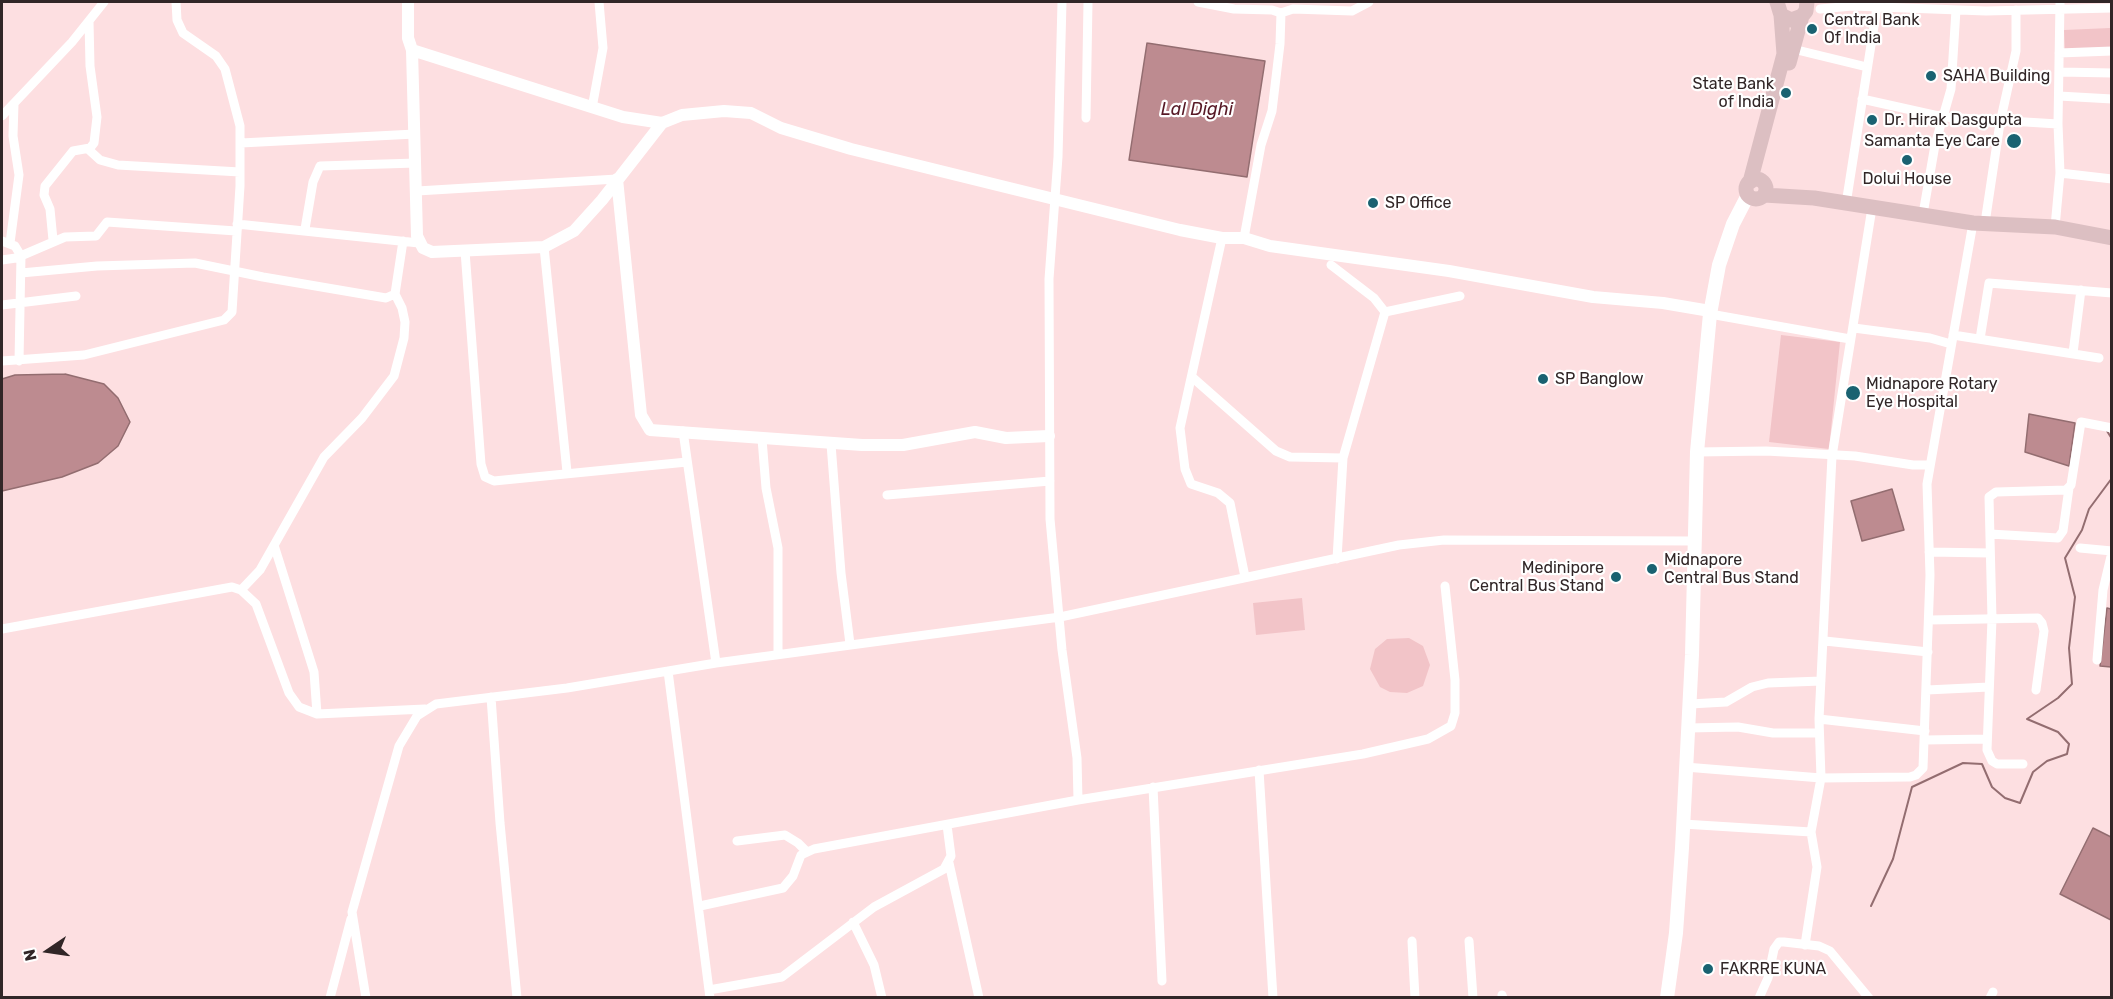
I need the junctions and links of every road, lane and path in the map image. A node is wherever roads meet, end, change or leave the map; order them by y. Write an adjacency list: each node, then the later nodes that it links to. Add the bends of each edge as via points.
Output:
1 (104, 2): 17 (street)
2 (176, 2): 37 (street, via 183,33 216,56 225,69)
3 (408, 2): 18 (street)
4 (599, 2): 29 (street, via 603,48)
5 (1062, 2): 46 (street)
6 (1088, 2): 32 (street)
7 (1198, 2): 16 (street)
8 (1369, 2): 16 (street, via 1352,11 1293,9)
9 (1777, 6): 10 (main road, via 1791,20); 44 (main road, via 1784,54)
10 (1809, 6): 12 (street); 19 (main road)
11 (2060, 6): 13 (street); 15 (street); 21 (street)
12 (1877, 7): 14 (street); 22 (street)
13 (2112, 8)
14 (1956, 10): 15 (street); 31 (street, via 1951,89)
15 (2016, 10): 34 (street, via 2016,51)
16 (1281, 13): 55 (street, via 1272,111 1261,145)
17 (89, 21): 28 (street); 38 (street, via 97,117 94,143)
18 (412, 50): 29 (street); 36 (street)
19 (1793, 50): 22 (street); 44 (main road)
20 (2112, 51): 21 (street)
21 (2059, 53): 23 (street)
22 (1867, 67): 26 (street)
23 (2060, 72): 24 (street); 25 (street)
24 (2112, 73)
25 (2059, 96): 27 (street); 35 (street)
26 (1862, 99): 31 (street); 47 (street)
27 (2112, 99)
28 (14, 104): 30 (street); 59 (street, via 13,142 19,176)
29 (592, 108): 33 (street)
30 (2, 116)
31 (1943, 117): 34 (street); 49 (street)
32 (1086, 118)
33 (662, 123): 42 (street); 46 (street, via 682,115 751,113 782,128 851,149)
34 (2000, 123): 35 (street); 50 (street)
35 (2058, 124): 41 (street)
36 (415, 134): 37 (street); 39 (street)
37 (241, 143): 40 (street)
38 (88, 149): 40 (street, via 100,160 117,165); 57 (street, via 73,151 45,186)
39 (416, 163): 45 (street); 53 (street, via 320,166 313,182)
40 (240, 172): 52 (street)
41 (2060, 173): 43 (street); 51 (street)
42 (617, 179): 45 (street); 61 (street, via 574,231); 87 (street, via 641,415 650,430)
43 (2112, 179)
44 (1757, 187): 47 (main road); 76 (main road, via 1734,224 1719,266)
45 (417, 191): 60 (street)
46 (1055, 201): 54 (street); 88 (street, via 1049,279)
47 (1846, 204): 48 (main road)
48 (1872, 208): 49 (main road); 77 (street)
49 (1923, 214): 50 (main road)
50 (1979, 223): 51 (main road); 79 (street)
51 (2055, 226): 56 (main road)
52 (236, 228): 53 (street); 57 (street, via 111,222 103,224 96,236); 66 (street)
53 (305, 229): 58 (street)
54 (1222, 238): 55 (street); 85 (street)
55 (1244, 238): 76 (street, via 1270,246)
56 (2112, 238)
57 (53, 240): 63 (street)
58 (403, 241): 60 (street); 70 (street)
59 (6, 242): 63 (street)
60 (419, 243): 62 (street, via 432,252)
61 (544, 247): 62 (street); 96 (street)
62 (465, 251): 96 (street, via 483,472 494,481)
63 (21, 256): 64 (street); 67 (street)
64 (2, 260)
65 (1331, 265): 75 (street, via 1374,298)
66 (235, 271): 67 (street, via 179,263); 70 (street, via 386,298); 84 (street, via 232,312 224,320 77,357)
67 (21, 273): 73 (street)
68 (2081, 290): 69 (street); 80 (street, via 1989,283); 81 (street)
69 (2112, 293)
70 (395, 294): 102 (street, via 405,322 394,376 362,418 324,457)
71 (76, 296): 73 (street)
72 (1460, 296): 75 (street)
73 (21, 303): 74 (street); 84 (street)
74 (2, 305)
75 (1385, 312): 93 (street)
76 (1710, 312): 78 (street); 91 (main road)
77 (1854, 328): 78 (street); 79 (street)
78 (1850, 339): 92 (street)
79 (1952, 339): 80 (street); 95 (street)
80 (1980, 339): 81 (street)
81 (2073, 353): 82 (street)
82 (2099, 358)
83 (2, 361): 84 (street)
84 (20, 361)
85 (1192, 377): 93 (street, via 1276,451 1290,457); 108 (street, via 1180,428 1185,469 1191,484 1218,493 1230,503)
86 (2109, 428): 98 (street, via 2085,421 2079,425)
87 (683, 431): 89 (street); 94 (street)
88 (1049, 436): 90 (street, via 1006,438 975,432 903,445); 97 (street)
89 (762, 440): 90 (street); 118 (street, via 766,488 778,548)
90 (831, 444): 116 (street)
91 (1697, 452): 92 (street, via 1766,451); 101 (main road)
92 (1832, 456): 95 (street); 115 (street)
93 (1343, 458): 107 (street)
94 (687, 462): 96 (street); 120 (street)
95 (1930, 465): 105 (street, via 1926,498)
96 (567, 472)
97 (1050, 481): 99 (street); 111 (street)
98 (2069, 488): 100 (street, via 1991,494); 100 (street, via 2063,531 2058,538)
99 (887, 495)
100 (1990, 534): 106 (street)
101 (1693, 541): 107 (street, via 1444,540); 127 (main road)
102 (274, 545): 110 (street, via 260,570); 129 (street, via 314,672)
103 (2080, 548): 104 (street)
104 (2112, 551): 119 (street, via 2103,590)
105 (1929, 552): 106 (street); 113 (street)
106 (1990, 553): 112 (street)
107 (1337, 559): 108 (street)
108 (1245, 578): 111 (street)
109 (1445, 586): 137 (street, via 1455,680 1455,713 1450,726 1428,739 1363,754)
110 (241, 590): 114 (street, via 221,588); 129 (street, via 260,612 294,702)
111 (1060, 617): 116 (street); 140 (street, via 1077,758)
112 (1992, 619): 113 (street); 123 (street); 125 (street, via 2038,618 2042,622 2044,640)
113 (1929, 620): 117 (street)
114 (2, 629)
115 (1825, 641): 117 (street); 122 (street)
116 (850, 644): 118 (street)
117 (1928, 652): 124 (street)
118 (778, 654): 120 (street)
119 (2097, 660)
120 (716, 663): 121 (street)
121 (668, 671): 126 (street); 147 (street)
122 (1821, 681): 127 (street, via 1768,683 1726,702); 130 (street)
123 (1989, 687): 124 (street); 134 (street)
124 (1927, 690): 133 (street)
125 (2036, 690)
126 (491, 697): 128 (street); 157 (street)
127 (1690, 704): 131 (main road)
128 (425, 709): 129 (street); 148 (street, via 399,746)
129 (317, 714)
130 (1819, 719): 132 (street); 133 (street)
131 (1688, 728): 132 (street); 136 (main road)
132 (1819, 733): 138 (street)
133 (1925, 736): 134 (street); 138 (street, via 1923,768 1916,776)
134 (1988, 739): 135 (street, via 1992,761)
135 (2023, 764)
136 (1685, 767): 138 (street); 141 (main road)
137 (1259, 770): 139 (street); 160 (street)
138 (1821, 778): 143 (street)
139 (1153, 787): 140 (street); 153 (street)
140 (1078, 800): 142 (street)
141 (1683, 824): 143 (street); 163 (main road)
142 (947, 825): 145 (street); 146 (street)
143 (1811, 832): 152 (street, via 1817,867)
144 (737, 841): 145 (street, via 785,835)
145 (806, 851): 147 (street, via 783,888)
146 (949, 862): 149 (street, via 936,874); 159 (street)
147 (700, 906): 154 (street)
148 (352, 915): 155 (street); 156 (street)
149 (853, 922): 154 (street, via 782,977); 158 (street, via 874,964)
150 (1412, 940): 161 (street)
151 (1469, 941): 162 (street)
152 (1805, 945): 164 (street, via 1776,945); 165 (street, via 1830,951)
153 (1162, 981)
154 (710, 994)
155 (330, 998)
156 (366, 998)
157 (517, 998)
158 (882, 998)
159 (979, 998)
160 (1273, 998)
161 (1415, 998)
162 (1473, 998)
163 (1668, 998)
164 (1759, 998)
165 (1869, 998)

